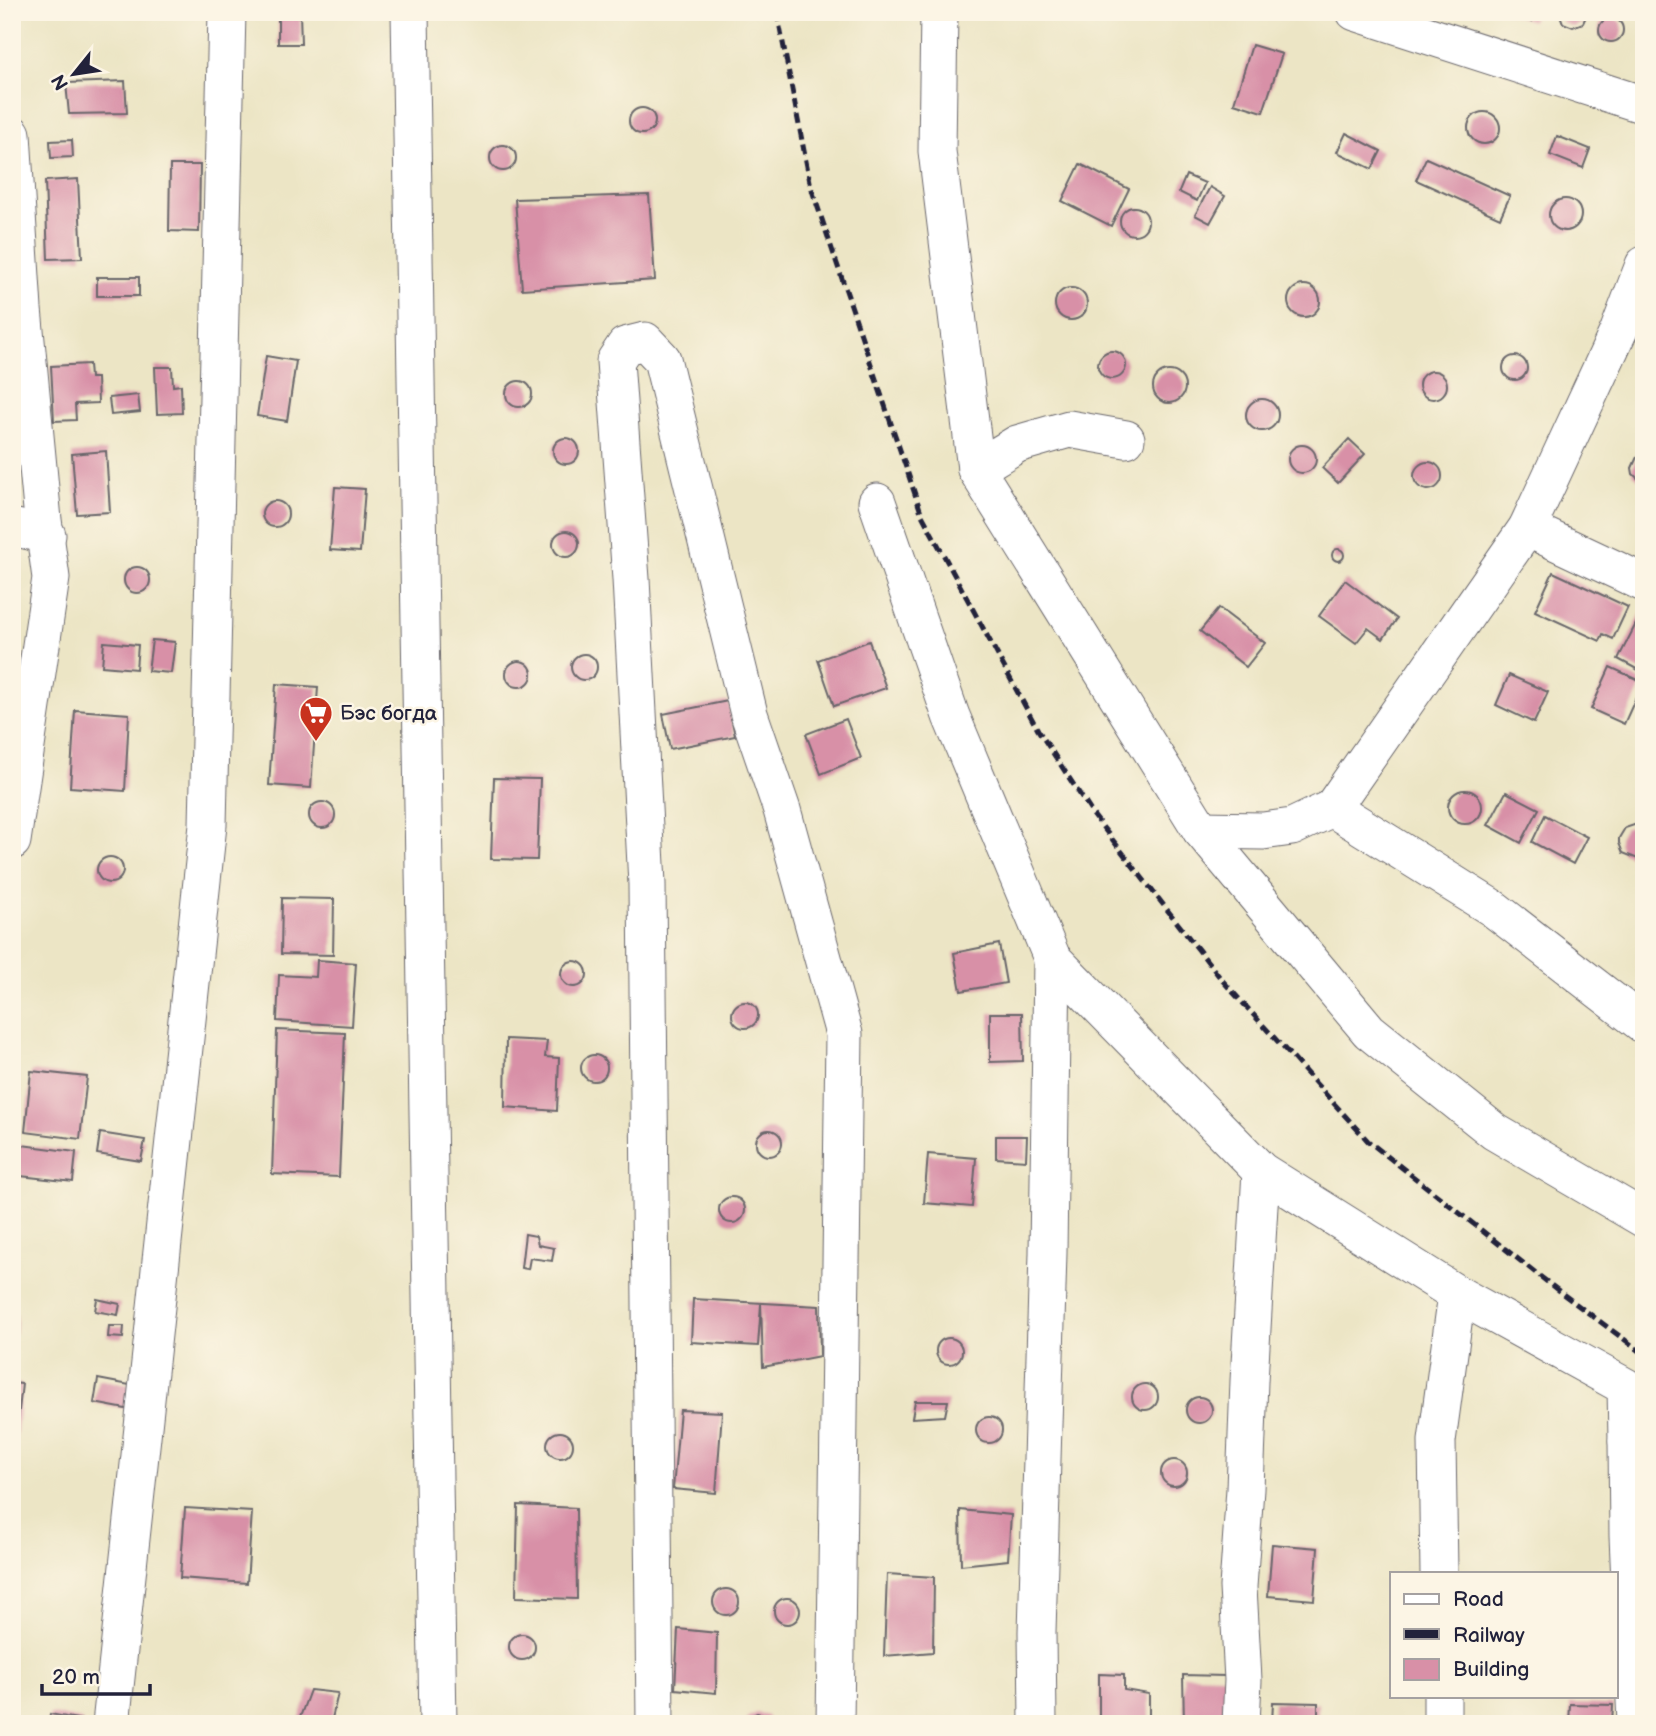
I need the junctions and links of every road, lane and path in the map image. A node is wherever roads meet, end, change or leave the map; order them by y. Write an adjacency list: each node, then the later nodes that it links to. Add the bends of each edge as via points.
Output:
1 (227, 12): 27 (street, via 208,825)
2 (410, 12): 28 (street)
3 (939, 12): 11 (street, via 937,151)
4 (1355, 12): 5 (street)
5 (1644, 105)
6 (12, 134): 8 (street)
7 (1644, 265): 9 (street)
8 (18, 308): 14 (street, via 43,520)
9 (1631, 335): 13 (street)
10 (1126, 439): 11 (street, via 1069,429 1017,444)
11 (976, 469): 17 (street)
12 (877, 502): 19 (street, via 951,716)
13 (1527, 528): 15 (street); 16 (street)
14 (29, 531): 18 (street, via 51,578)
15 (1644, 583)
16 (1332, 808): 17 (street, via 1292,827); 20 (street, via 1494,909)
17 (1201, 830): 22 (street, via 1369,1031 1494,1132)
18 (12, 841)
19 (1052, 958): 21 (street); 31 (street)
20 (1644, 1025)
21 (1261, 1171): 23 (street); 32 (street, via 1238,1587)
22 (1644, 1219)
23 (1457, 1294): 24 (street, via 1626,1387); 25 (street, via 1437,1441)
24 (1635, 1444): 34 (street, via 1628,1536)
25 (1439, 1572)
26 (1442, 1698): 33 (street)
27 (111, 1724)
28 (439, 1724)
29 (655, 1724): 30 (street, via 647,884 615,361 625,346 645,341 662,359 749,714 782,810 844,1034)
30 (835, 1724)
31 (1038, 1724)
32 (1241, 1724)
33 (1442, 1724)
34 (1636, 1724)

